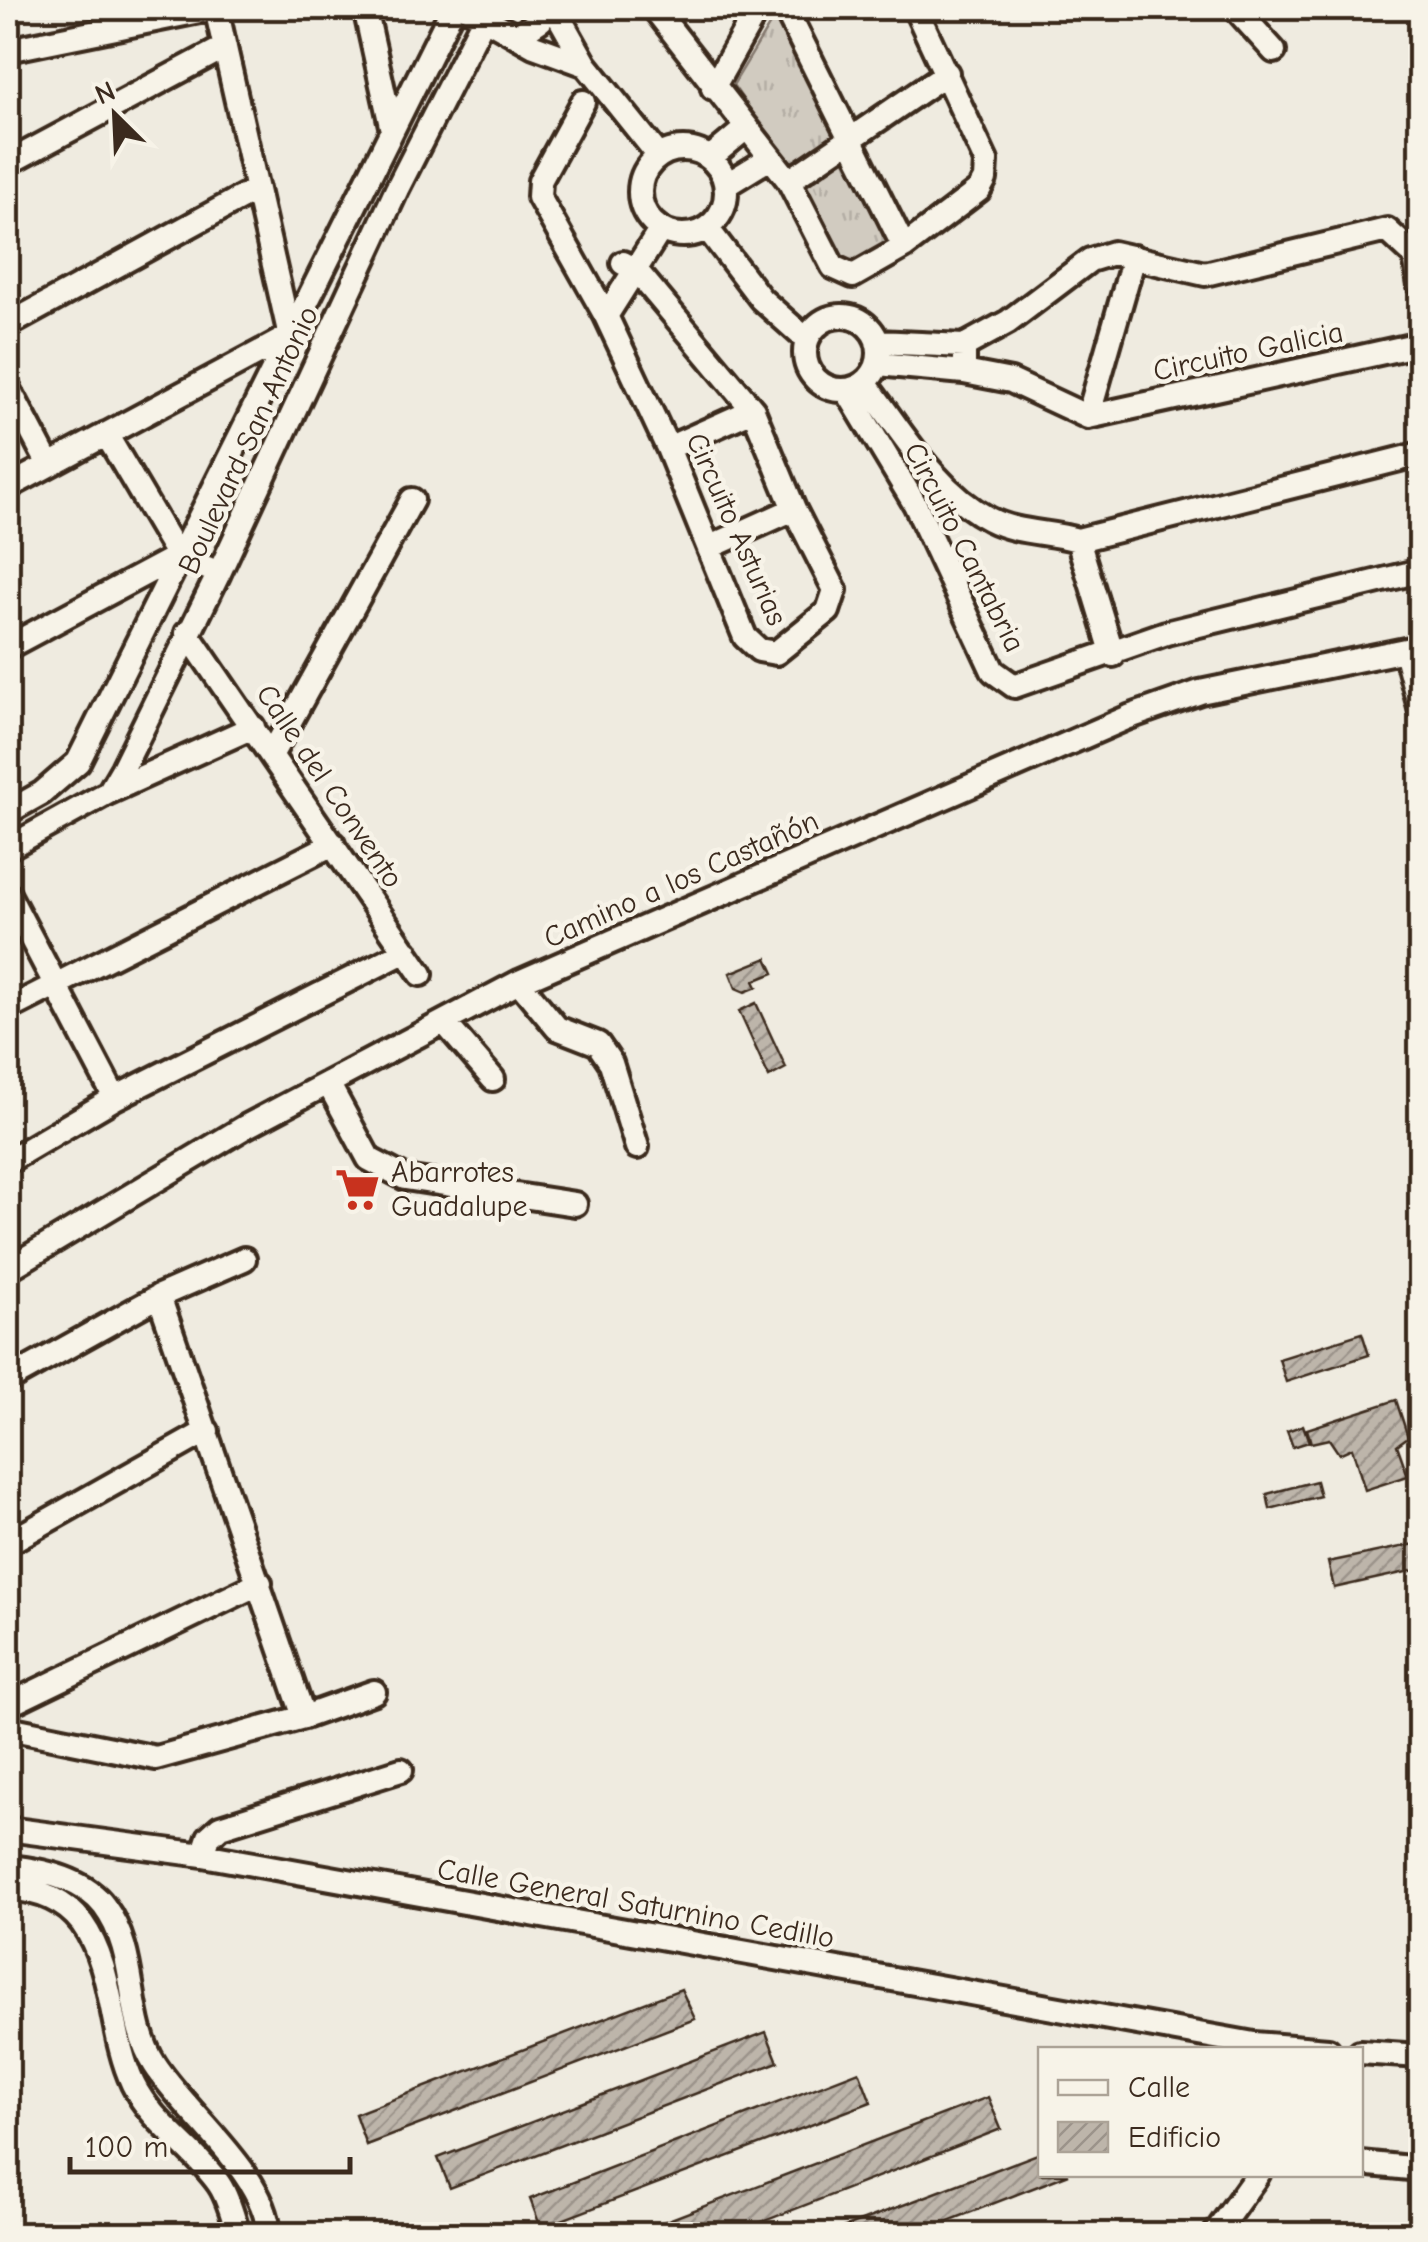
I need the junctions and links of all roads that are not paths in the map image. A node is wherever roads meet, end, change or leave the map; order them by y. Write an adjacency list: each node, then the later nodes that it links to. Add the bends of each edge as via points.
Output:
1 (215, 8): 13 (street); 14 (street)
2 (364, 8): 20 (street)
3 (453, 8): 20 (street, Boulevard San Antonio)
4 (545, 8): 12 (street, via 541,20)
5 (554, 8): 16 (street)
6 (654, 8): 18 (street)
7 (758, 8): 18 (street)
8 (785, 8): 22 (street)
9 (915, 8): 17 (street)
10 (1235, 8): 15 (street)
11 (480, 11): 12 (street); 60 (street, Boulevard San Antonio)
12 (517, 36): 16 (street)
13 (225, 47): 26 (street); 29 (street)
14 (8, 50)
15 (1274, 50)
16 (586, 65): 23 (street)
17 (947, 73): 22 (street); 32 (street, via 986,161 985,180)
18 (712, 88): 21 (street)
19 (583, 102): 36 (street, Circuito Asturias, via 540,182 539,197)
20 (391, 126): 38 (street, Boulevard San Antonio)
21 (746, 128): 24 (street); 25 (street)
22 (851, 140): 27 (street); 32 (street)
23 (659, 156): 24 (street, via 690,149); 30 (street, via 640,192)
24 (710, 158): 28 (street)
25 (770, 158): 27 (street); 28 (street)
26 (8, 163)
27 (789, 180): 32 (street, via 833,267 863,274)
28 (726, 185): 31 (street, via 723,210)
29 (256, 189): 37 (street); 38 (street)
30 (656, 225): 31 (street, via 690,235); 34 (street)
31 (707, 228): 39 (street, via 762,299)
32 (904, 246)
33 (1134, 257): 35 (street, via 1205,274 1387,230 1416,256); 41 (street, via 1113,253 1090,260); 46 (street, Circuito Galicia)
34 (630, 267): 36 (street); 45 (street, Circuito Asturias)
35 (1420, 286)
36 (601, 308): 48 (street, Circuito Asturias)
37 (8, 324)
38 (290, 336): 47 (street); 58 (street, Boulevard San Antonio)
39 (807, 340): 42 (street, via 812,377 828,388); 42 (street, via 822,322 842,315 863,323)
40 (1420, 344): 46 (street, Circuito Galicia)
41 (964, 346): 42 (street); 43 (street)
42 (867, 370): 43 (street); 51 (street, Circuito Cantabria); 54 (street, Circuito Cantabria)
43 (964, 372): 46 (street, via 1012,382)
44 (8, 387): 50 (street)
45 (754, 410): 48 (street); 55 (street, Circuito Asturias)
46 (1088, 417)
47 (106, 434): 50 (street); 58 (street)
48 (668, 448): 57 (street, Circuito Asturias)
49 (1420, 454): 56 (street, Circuito Cantabria)
50 (49, 465): 52 (street)
51 (944, 486): 54 (street); 56 (street, Circuito Cantabria, via 988,519 1030,534)
52 (8, 487)
53 (412, 500): 67 (street)
54 (915, 504): 64 (street, Circuito Cantabria, via 1003,681 1032,682)
55 (794, 509): 57 (street); 57 (street, Circuito Asturias, via 835,600 776,653 759,650 746,637)
56 (1078, 540): 64 (street)
57 (710, 546)
58 (178, 556): 60 (street); 62 (street); 69 (street, Boulevard San Antonio, via 78,762)
59 (1420, 572): 64 (street, Circuito Cantabria, via 1201,623)
60 (219, 573): 61 (street, Boulevard San Antonio)
61 (188, 633): 66 (street, Calle del Convento); 68 (street, Boulevard San Antonio)
62 (8, 647)
63 (1413, 649): 65 (street); 75 (street, Camino a los Castañón, via 1200,692 1129,717)
64 (1113, 654)
65 (1420, 708)
66 (253, 727): 67 (street, Calle del Convento); 68 (street)
67 (272, 754): 70 (street, Calle del Convento)
68 (109, 792): 71 (street)
69 (8, 812)
70 (333, 844): 73 (street, Calle del Convento); 76 (street)
71 (8, 848)
72 (8, 894): 76 (street)
73 (406, 951): 74 (street, Calle del Convento); 81 (street)
74 (421, 974)
75 (519, 982): 78 (street, Camino a los Castañón); 82 (street, via 556,1028 598,1044 611,1063)
76 (55, 984): 77 (street); 81 (street)
77 (8, 1009)
78 (444, 1022): 79 (street); 80 (street, Camino a los Castañón)
79 (493, 1079)
80 (328, 1084): 84 (street, via 370,1159 405,1178); 86 (street, Camino a los Castañón)
81 (115, 1098): 83 (street)
82 (638, 1147)
83 (8, 1161)
84 (575, 1204)
85 (244, 1259): 87 (street)
86 (8, 1269)
87 (159, 1296): 88 (street); 89 (street)
88 (8, 1380)
89 (207, 1430): 90 (street); 91 (street)
90 (8, 1543)
91 (260, 1583): 93 (street); 94 (street)
92 (374, 1692): 94 (street)
93 (8, 1705)
94 (304, 1717): 95 (street, via 156,1758)
95 (8, 1728)
96 (401, 1770): 98 (street, via 220,1827)
97 (8, 1829): 98 (street, Calle General Saturnino Cedillo)
98 (203, 1855): 101 (street, Calle General Saturnino Cedillo)
99 (8, 1867): 108 (street, via 62,1877 103,1904 129,1960 138,2025 152,2062 248,2177)
100 (8, 1888): 107 (street, via 56,1900 80,1921 100,1953 111,2018 136,2090 221,2186)
101 (1291, 2047)
102 (1363, 2052): 103 (street)
103 (1420, 2056)
104 (1363, 2163): 105 (street)
105 (1420, 2169)
106 (1256, 2177): 109 (street)
107 (238, 2234)
108 (269, 2234)
109 (1214, 2234)

